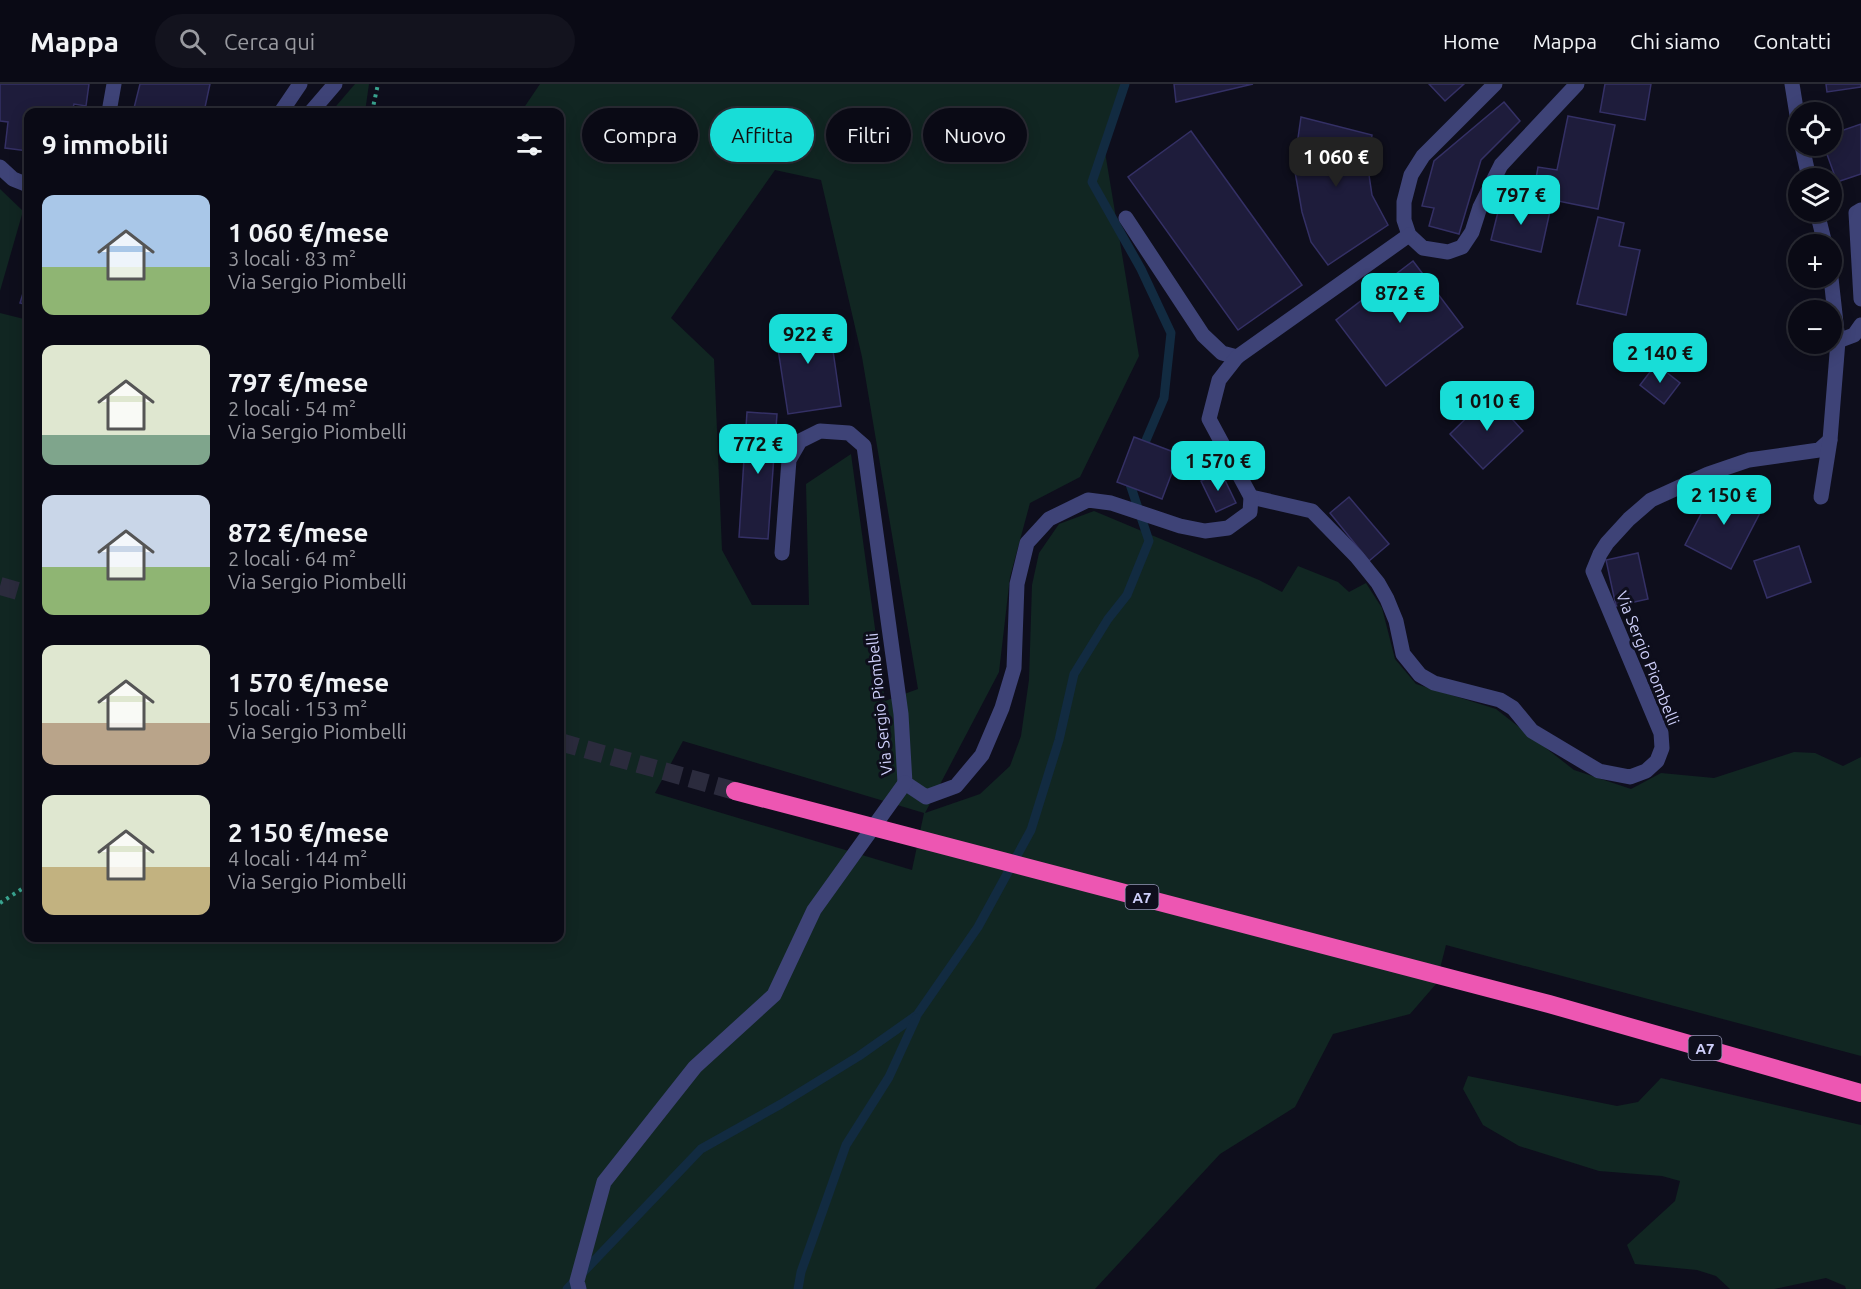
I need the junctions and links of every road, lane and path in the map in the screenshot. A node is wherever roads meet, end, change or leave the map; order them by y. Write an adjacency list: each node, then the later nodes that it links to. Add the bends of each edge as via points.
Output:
1 (114, 84): 9 (street)
2 (300, 84): 10 (street)
3 (336, 84): 11 (street)
4 (378, 84): 12 (path)
5 (1495, 84): 17 (street, via 1422,156 1411,175 1403,212)
6 (1577, 84): 17 (street, via 1501,165 1462,247 1439,252 1423,248)
7 (1792, 84): 8 (street)
8 (1795, 102)
9 (110, 108)
10 (284, 108)
11 (315, 108)
12 (373, 108)
13 (0, 167): 14 (street)
14 (24, 183)
15 (1861, 210): 18 (street, via 1856,213)
16 (1126, 218): 22 (street, via 1203,335 1222,353)
17 (1409, 235): 22 (street)
18 (1861, 299)
19 (1861, 325): 20 (street, via 1854,335)
20 (1842, 340)
21 (1837, 354): 23 (street)
22 (1237, 357): 24 (street, via 1219,380 1209,419)
23 (1830, 440): 24 (street, Via Sergio Piombelli, via 1819,450 1749,460 1652,500 1629,519 1600,554 1593,572 1661,733 1662,748 1657,761 1630,777 1582,763 1532,731 1513,708 1500,700 1434,683 1420,675 1403,654 1387,599 1357,557 1312,512); 25 (street)
24 (1251, 497): 27 (street, Via Sergio Piombelli, via 1250,512 1228,528 1205,531 1088,500 1049,519 1027,543 1017,584 1014,668 982,755 956,786 926,797)
25 (1821, 497)
26 (782, 553): 27 (street, Via Sergio Piombelli, via 789,460 800,441 820,431 849,433 864,446 901,714)
27 (905, 783): 32 (street, via 814,910 774,995 695,1067 604,1182)
28 (735, 791): 31 (highway, A7, via 1549,1004)
29 (24, 888): 30 (path)
30 (0, 903)
31 (1861, 1093)
32 (579, 1289)

